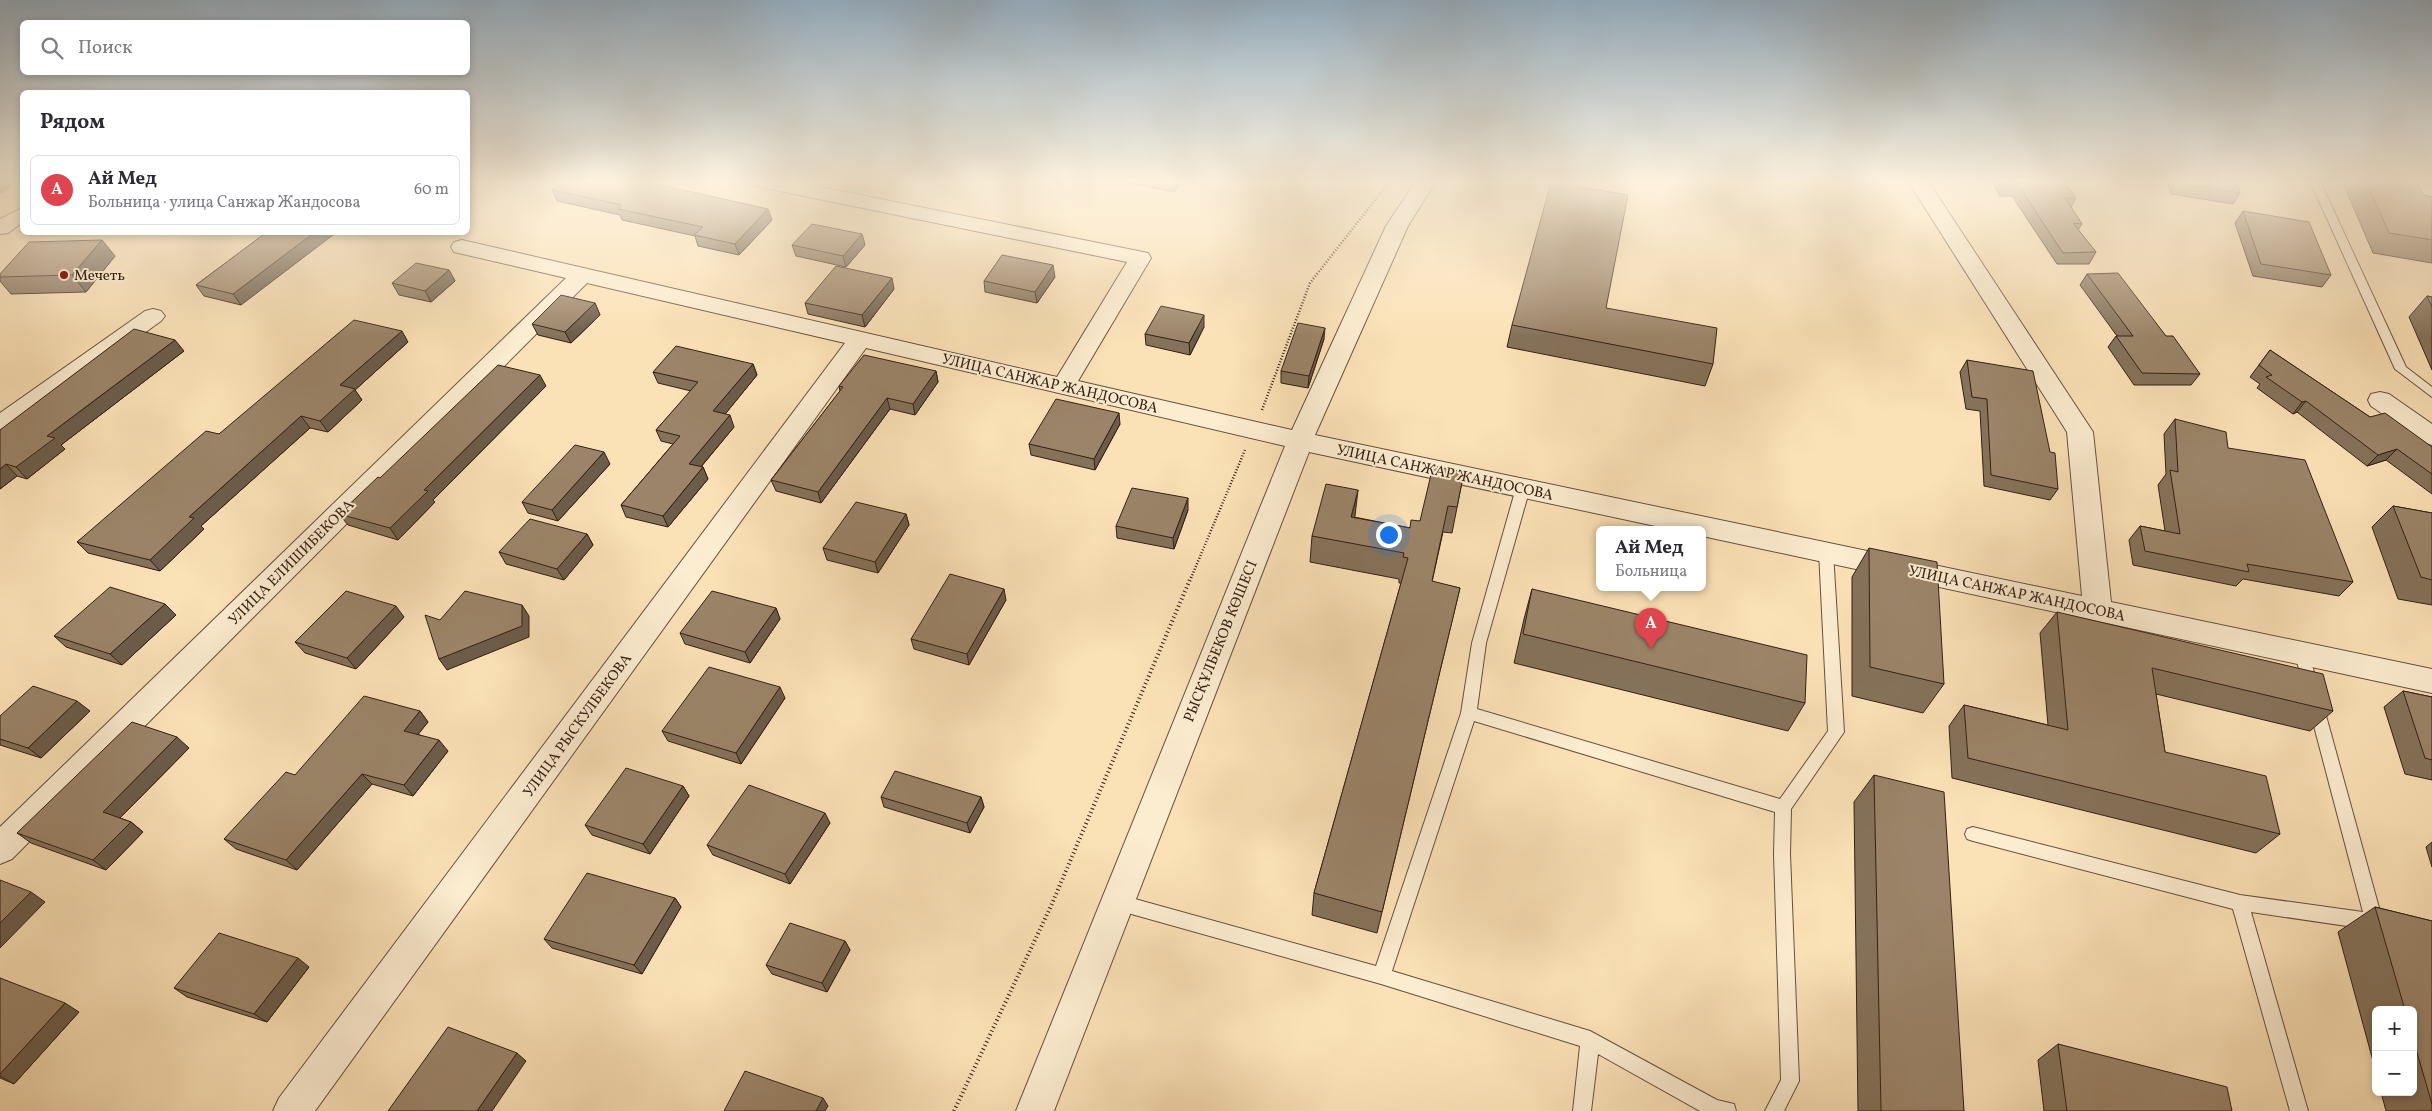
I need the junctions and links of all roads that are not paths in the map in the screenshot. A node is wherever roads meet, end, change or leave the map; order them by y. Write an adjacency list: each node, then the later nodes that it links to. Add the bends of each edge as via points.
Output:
1 (1016, 233): 9 (street, via 1140,258)
2 (1393, 233): 14 (street, РЫСҚҰЛБЕКОВ КӨШЕСІ)
3 (1951, 233): 19 (street, via 2080,432)
4 (2338, 233): 10 (lane, via 2400,369)
5 (462, 247): 6 (street, УЛИЦА САНЖАР ЖАНДОСОВА)
6 (582, 275): 8 (street, УЛИЦА САНЖАР ЖАНДОСОВА); 25 (street, УЛИЦА ЕЛИШИБЕКОВА)
7 (153, 316): 12 (street)
8 (861, 339): 9 (street, УЛИЦА САНЖАР ЖАНДОСОВА); 32 (street, УЛИЦА РЫСКУЛБЕКОВА)
9 (1063, 387): 14 (street, УЛИЦА САНЖАР ЖАНДОСОВА)
10 (2432, 393)
11 (2380, 400): 13 (street)
12 (0, 425)
13 (2432, 436)
14 (1300, 441): 15 (street, УЛИЦА САНЖАР ЖАНДОСОВА); 26 (street, РЫСҚҰЛБЕКОВ КӨШЕСІ)
15 (1523, 488): 16 (street, УЛИЦА САНЖАР ЖАНДОСОВА); 22 (lane, via 1479,643)
16 (1703, 526)
17 (1706, 527): 18 (street, УЛИЦА САНЖАР ЖАНДОСОВА)
18 (1826, 552): 19 (street, УЛИЦА САНЖАР ЖАНДОСОВА); 23 (lane, via 1836,732)
19 (2098, 610): 20 (street, УЛИЦА САНЖАР ЖАНДОСОВА)
20 (2302, 654): 21 (street, УЛИЦА САНЖАР ЖАНДОСОВА); 28 (lane)
21 (2432, 681)
22 (1469, 713): 23 (lane); 30 (lane)
23 (1783, 807): 36 (lane, via 1790,1081)
24 (1973, 834): 27 (lane)
25 (0, 849)
26 (1116, 902): 30 (lane); 33 (street, РЫСҚҰЛБЕКОВ КӨШЕСІ)
27 (2240, 903): 28 (lane); 37 (lane)
28 (2374, 921): 29 (lane)
29 (2399, 927)
30 (1381, 976): 31 (lane)
31 (1590, 1040): 34 (lane); 35 (lane, via 1715,1108)
32 (292, 1111)
33 (1035, 1111)
34 (1582, 1111)
35 (1727, 1111)
36 (1774, 1111)
37 (2299, 1111)

